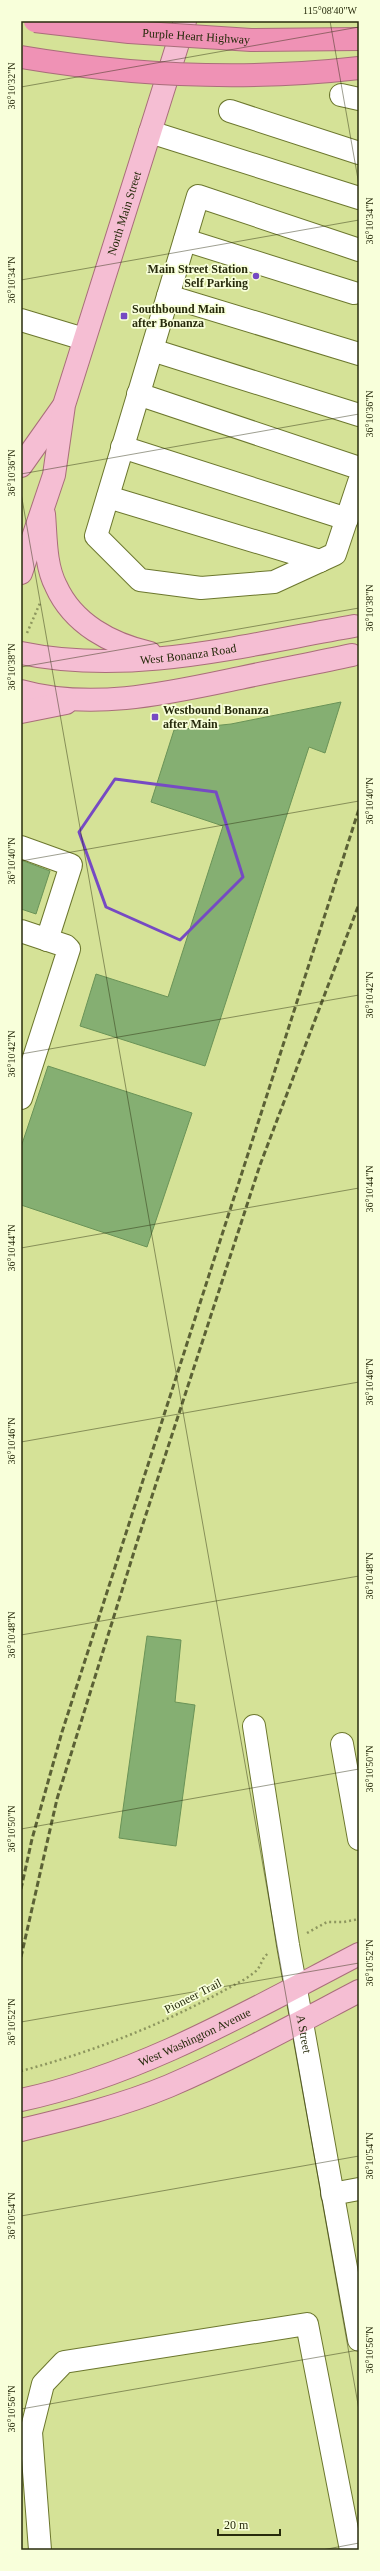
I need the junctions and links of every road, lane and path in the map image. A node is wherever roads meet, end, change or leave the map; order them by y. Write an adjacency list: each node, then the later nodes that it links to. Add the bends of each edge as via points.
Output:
1 (35, 21): 3 (highway, Purple Heart Highway, bridge, via 129,32 251,40)
2 (185, 21): 7 (main road, North Main Street)
3 (359, 39)
4 (21, 57): 5 (highway, bridge, via 72,66 238,76)
5 (359, 68)
6 (230, 111): 8 (street)
7 (150, 132): 9 (street); 15 (main road, North Main Street)
8 (359, 153)
9 (359, 198)
10 (185, 240): 11 (street, via 198,196); 12 (street); 13 (street)
11 (359, 250)
12 (357, 288)
13 (168, 296): 16 (street); 17 (street)
14 (21, 320): 15 (street)
15 (84, 339): 19 (main road, North Main Street)
16 (152, 350): 18 (street); 20 (street)
17 (359, 354)
18 (138, 394): 21 (street); 23 (street)
19 (64, 405): 22 (main road, North Main Street); 26 (main road, North Main Street, via 54,475)
20 (359, 415)
21 (122, 447): 25 (street); 27 (street)
22 (21, 466)
23 (359, 468)
24 (359, 482): 27 (street)
25 (108, 497): 28 (street); 28 (street, via 96,536 140,580 201,588 274,582)
26 (44, 507): 29 (main road, North Main Street); 34 (main road, via 49,564 56,586 71,610 108,640)
27 (347, 519): 28 (street, via 335,554)
28 (320, 561)
29 (21, 573)
30 (44, 595): 32 (path)
31 (354, 626): 34 (main road, West Bonanza Road)
32 (23, 644): 34 (main road, West Bonanza Road, via 89,662)
33 (352, 655): 36 (main road, via 176,692 134,697)
34 (168, 658)
35 (21, 691): 36 (main road, via 60,698)
36 (82, 698): 37 (main road)
37 (21, 712)
38 (21, 847): 40 (street, via 71,865)
39 (21, 930): 40 (street)
40 (47, 940): 41 (street, via 66,946 68,951)
41 (21, 1098)
42 (254, 1726): 46 (street, A Street)
43 (342, 1744): 44 (street)
44 (359, 1839)
45 (359, 1919): 46 (path, Pioneer Trail, via 327,1922)
46 (288, 1945): 48 (street, A Street); 51 (path, Pioneer Trail, via 265,1956 257,1970 244,1980 159,2024 100,2048)
47 (359, 1954): 48 (main road, West Washington Avenue)
48 (297, 1988): 50 (street, A Street); 52 (main road, West Washington Avenue, via 141,2061 111,2073)
49 (359, 1991): 50 (main road)
50 (302, 2022): 53 (main road, via 168,2086 119,2105); 55 (street, A Street)
51 (21, 2071)
52 (21, 2100)
53 (21, 2130)
54 (359, 2189): 55 (street)
55 (332, 2194): 56 (street, A Street)
56 (359, 2338)
57 (40, 2550): 58 (street, via 30,2432 43,2384 64,2362 307,2324)
58 (351, 2550)

